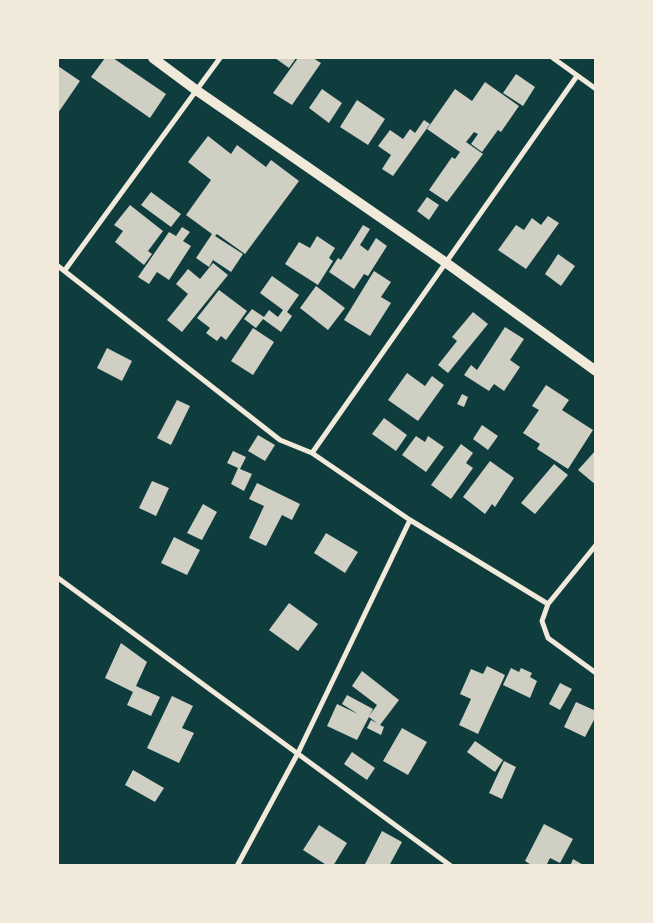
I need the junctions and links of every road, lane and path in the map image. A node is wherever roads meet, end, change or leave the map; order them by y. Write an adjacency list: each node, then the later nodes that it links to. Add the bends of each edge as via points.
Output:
1 (153, 58): 6 (main road)
2 (220, 58): 6 (street)
3 (553, 58): 4 (street)
4 (577, 76): 5 (street); 7 (street)
5 (596, 89)
6 (196, 90): 7 (main road); 9 (street)
7 (445, 262): 10 (main road); 11 (street)
8 (58, 266): 9 (street)
9 (65, 270): 11 (street, via 280,440)
10 (596, 371)
11 (312, 453): 12 (street)
12 (410, 520): 15 (street); 17 (street)
13 (596, 545): 15 (street)
14 (58, 578): 17 (street)
15 (548, 604): 16 (street, via 542,621 548,638)
16 (596, 673)
17 (298, 753): 18 (street); 19 (street)
18 (237, 866)
19 (451, 866)

